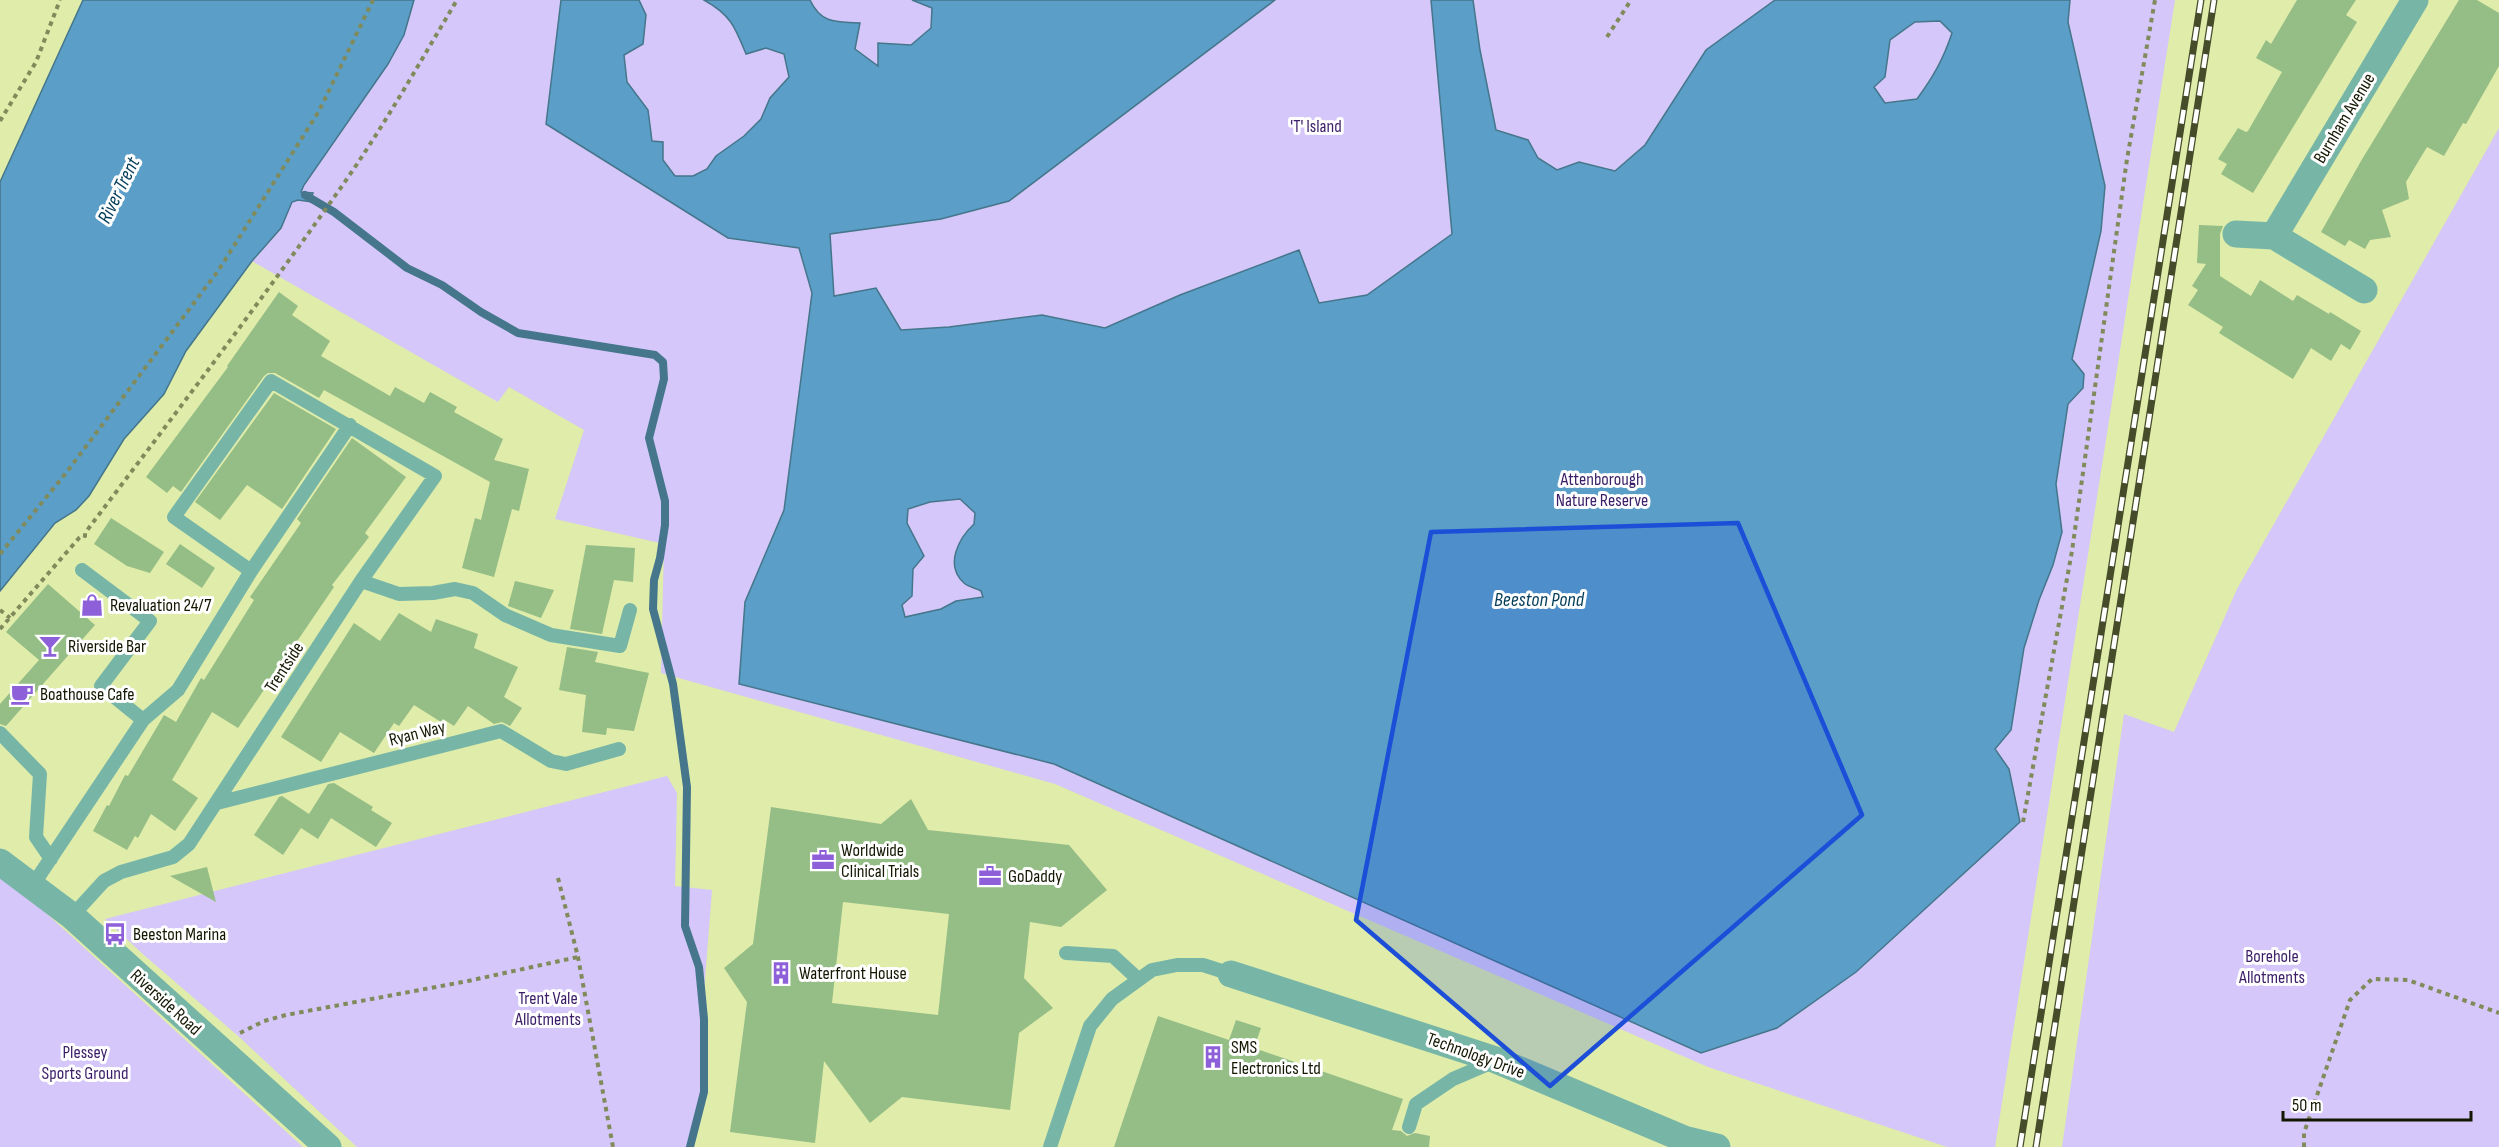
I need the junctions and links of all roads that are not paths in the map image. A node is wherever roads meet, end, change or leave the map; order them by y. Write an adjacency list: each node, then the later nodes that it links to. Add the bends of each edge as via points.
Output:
1 (2415, 0): 3 (street, Burnham Avenue)
2 (2236, 234): 3 (street)
3 (2274, 236): 4 (street)
4 (2364, 290)
5 (350, 425): 7 (lane); 7 (lane, Trentside, via 271,381 174,517); 8 (lane, Trentside, via 435,476)
6 (82, 570): 10 (lane, via 150,621 101,686)
7 (251, 571): 10 (lane, via 178,690)
8 (361, 581): 9 (lane, via 399,594 455,589 473,593 505,615 551,635 620,646); 13 (lane, Trentside)
9 (630, 610)
10 (142, 720): 14 (lane)
11 (0, 733): 14 (lane, via 40,774 36,837)
12 (619, 749): 13 (lane, Ryan Way, via 566,764 551,761 501,731)
13 (217, 803): 17 (lane, Trentside, via 189,844 173,857 104,881)
14 (51, 859): 16 (lane)
15 (0, 862): 16 (street, Riverside Road)
16 (33, 885): 17 (street, Riverside Road)
17 (72, 916): 24 (street, Riverside Road)
18 (1066, 953): 20 (lane, via 1113,956)
19 (1231, 974): 20 (lane, via 1203,965 1177,965 1152,970); 21 (street, Technology Drive)
20 (1138, 979): 25 (lane, via 1112,999 1090,1026)
21 (1496, 1060): 22 (lane, via 1453,1079 1416,1104); 23 (street, Technology Drive)
22 (1409, 1127)
23 (1703, 1145)
24 (328, 1147)
25 (1050, 1147)

